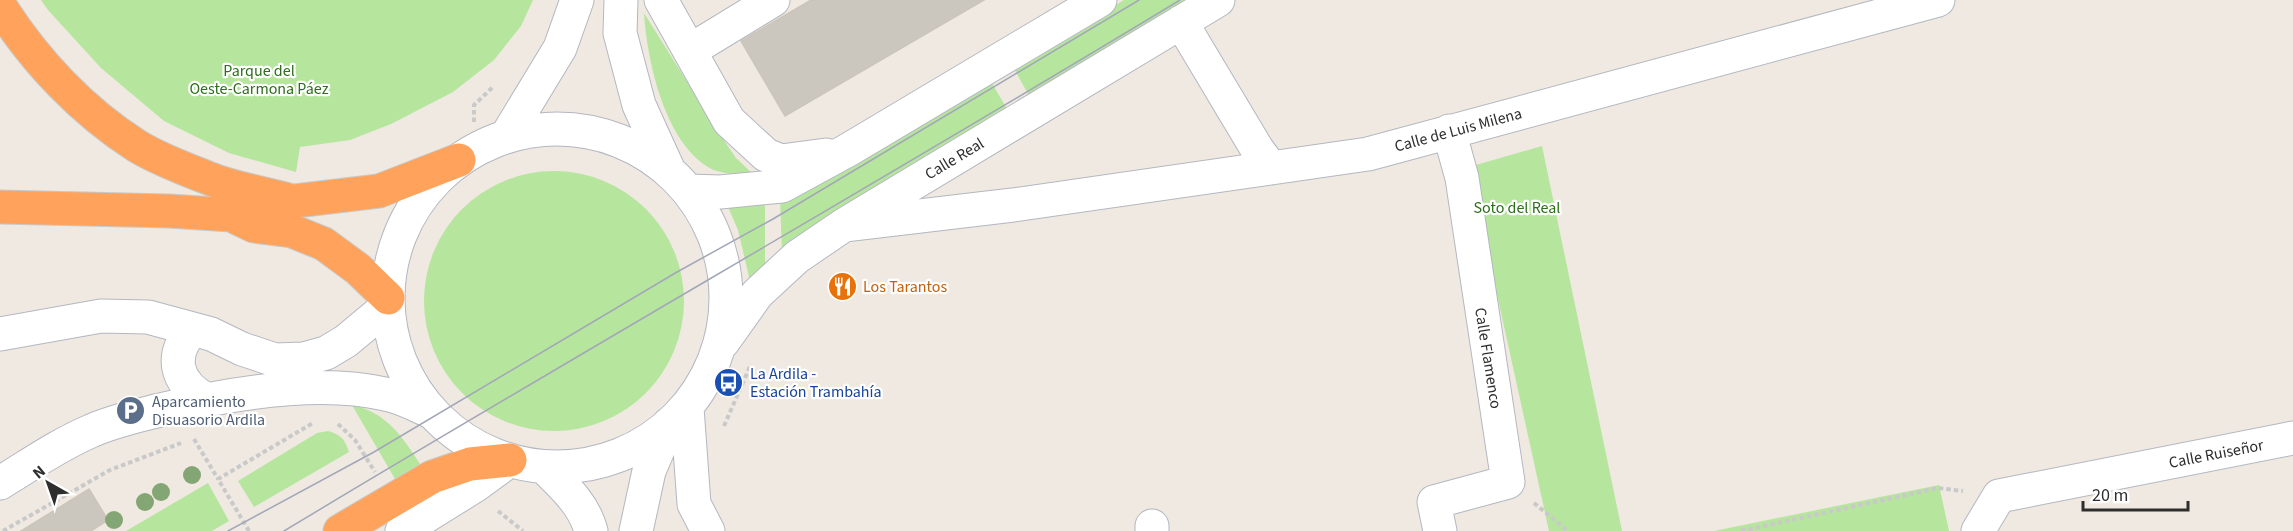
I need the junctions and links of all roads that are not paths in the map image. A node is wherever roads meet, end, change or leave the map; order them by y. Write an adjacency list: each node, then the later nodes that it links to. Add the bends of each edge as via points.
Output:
1 (577, 0): 12 (street, via 560,48)
2 (621, 0): 17 (street, via 620,33 639,105)
3 (661, 0): 10 (street)
4 (773, 0): 10 (street)
5 (1100, 0): 13 (street)
6 (1218, 0): 9 (street, Calle Real)
7 (1938, 0): 11 (street, Calle de Luis Milena)
8 (0, 6): 18 (highway, via 63,85 139,147 210,179)
9 (1181, 22): 15 (street, Calle Real); 16 (street)
10 (691, 50): 13 (street, via 729,121 766,155 781,160 805,159)
11 (1449, 131): 16 (street, Calle de Luis Milena, via 1368,154); 41 (street, Calle Flamenco, via 1462,178 1508,482 1434,502)
12 (506, 136): 14 (street); 17 (street, via 552,129 600,134 629,145)
13 (848, 150): 17 (street, via 782,186 720,192)
14 (459, 160): 18 (highway, via 379,191); 23 (street, via 420,198 407,221 392,263)
15 (942, 165): 20 (street); 22 (street, Calle Real)
16 (1271, 168): 20 (street, Calle de Luis Milena)
17 (679, 181): 27 (street, via 711,228 724,271 725,310)
18 (292, 201): 21 (highway, via 258,205)
19 (0, 207): 21 (highway)
20 (969, 210): 22 (street, Calle de Luis Milena)
21 (231, 216): 23 (highway, via 324,244 358,269)
22 (844, 225): 27 (street, Calle Real, via 797,256 757,294)
23 (388, 302): 26 (street, via 346,341 326,353 304,359 275,360); 29 (street, via 396,353 405,375)
24 (193, 329): 25 (street, via 148,317 101,316); 26 (street); 28 (street, via 184,338 178,362 185,385 194,393)
25 (0, 334)
26 (226, 342): 28 (street, via 234,349 239,370 230,391)
27 (718, 348): 30 (street, via 707,375)
28 (212, 398): 29 (street, via 308,388 356,389 385,393); 34 (street, via 115,421 90,431)
29 (433, 413): 32 (street, via 479,448)
30 (678, 415): 33 (street, via 621,454 583,465); 39 (street, via 649,471); 40 (street, via 694,504)
31 (2293, 438): 35 (street, Calle Ruiseñor, via 1998,496)
32 (510, 460): 33 (street); 36 (highway, via 470,465 432,477); 37 (street)
33 (544, 466): 38 (street, via 569,492)
34 (0, 483)
35 (1978, 530)
36 (340, 531)
37 (402, 531)
38 (591, 531)
39 (636, 531)
40 (708, 531)
41 (1440, 531)

